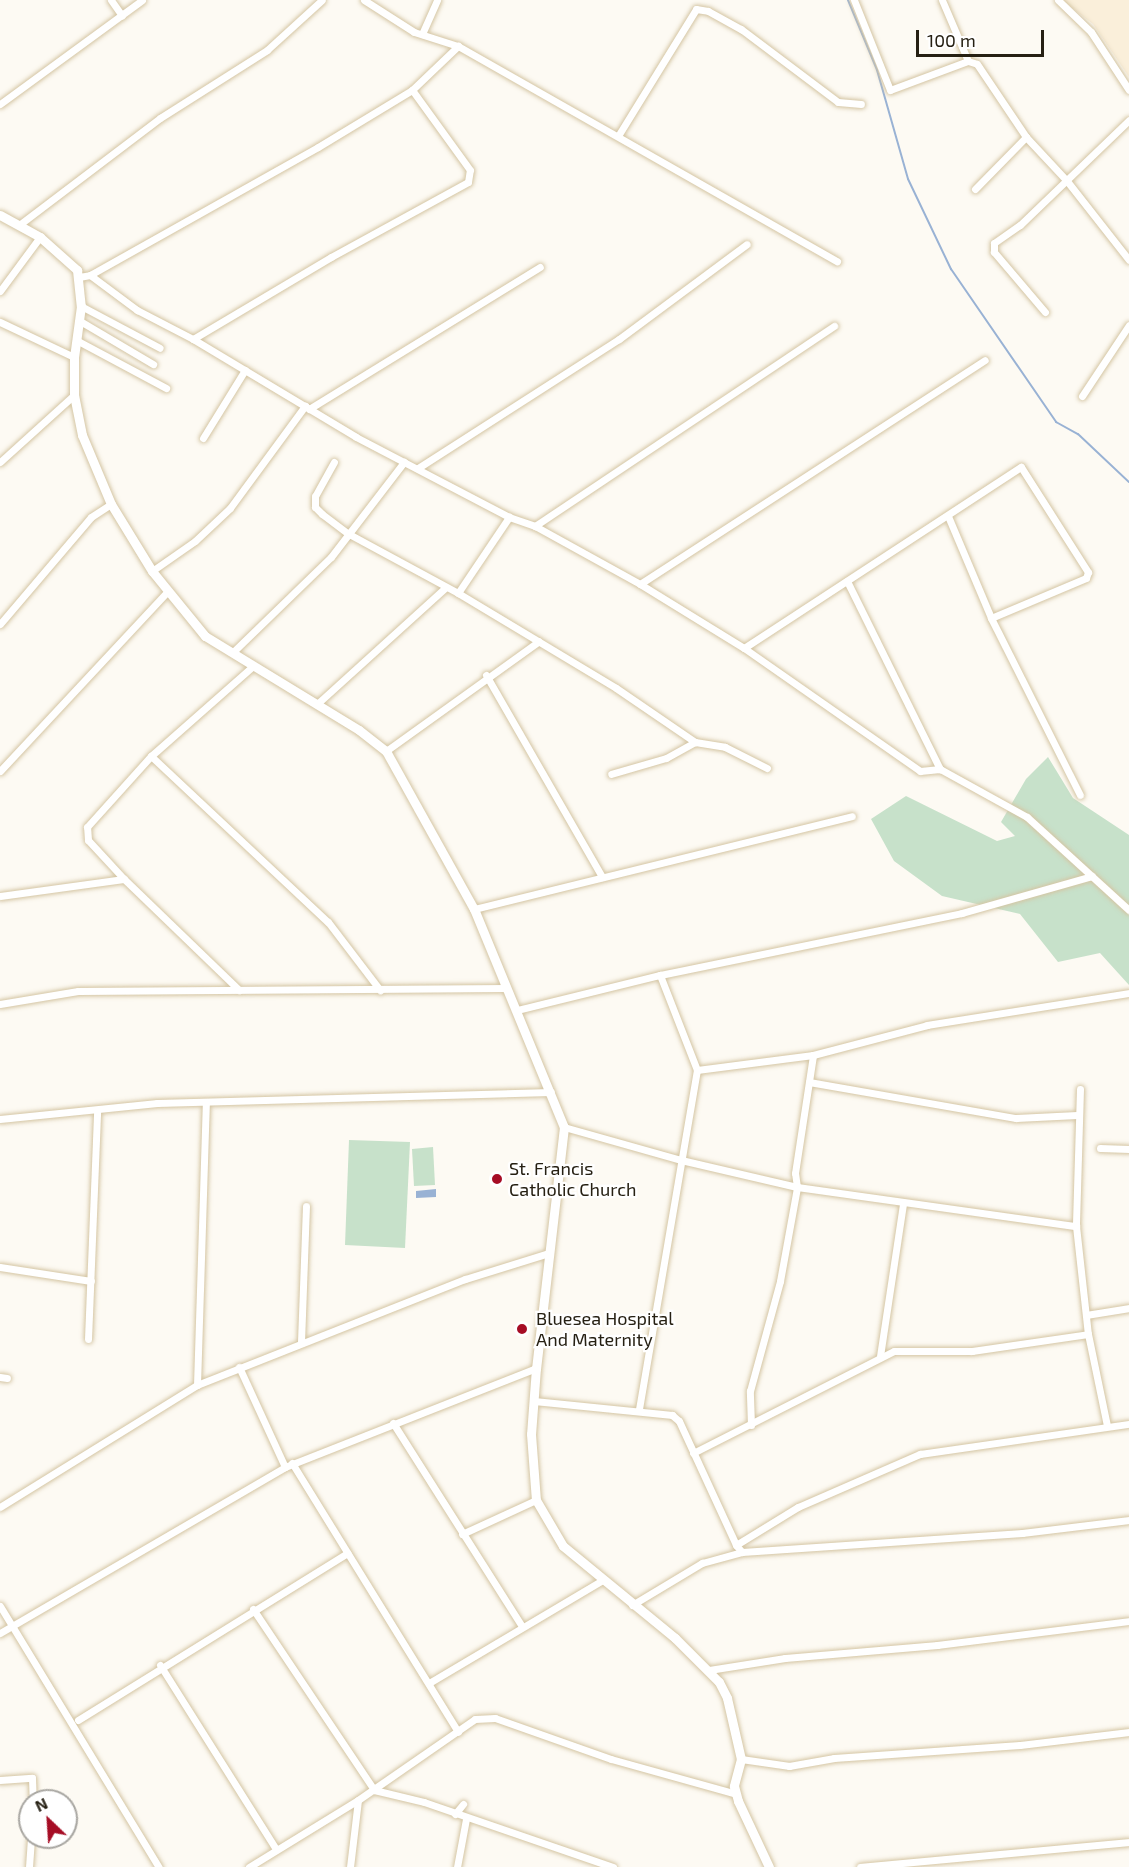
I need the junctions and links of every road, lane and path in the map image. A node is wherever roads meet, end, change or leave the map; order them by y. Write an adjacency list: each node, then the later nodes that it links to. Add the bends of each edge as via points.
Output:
1 (111, 0): 9 (street)
2 (142, 0): 9 (street)
3 (322, 0): 23 (street, via 267,50 160,118)
4 (364, 0): 10 (street)
5 (437, 0): 10 (street)
6 (854, 0): 12 (street, via 890,90)
7 (942, 0): 12 (street)
8 (1058, 0): 14 (street, via 1091,32)
9 (122, 16): 15 (street)
10 (422, 34): 11 (street)
11 (458, 46): 13 (street); 18 (street)
12 (968, 61): 19 (street, via 979,66)
13 (411, 90): 29 (street); 38 (street, via 470,170 468,182)
14 (1129, 90)
15 (0, 104)
16 (861, 104): 18 (street, via 838,102 741,29 708,11 696,9)
17 (1129, 120): 20 (street)
18 (618, 136): 27 (street)
19 (1026, 137): 20 (street); 21 (street)
20 (1067, 181): 26 (street); 33 (street, via 993,246)
21 (975, 189)
22 (0, 215): 23 (street)
23 (19, 225): 24 (street)
24 (40, 237): 30 (street, via 72,263); 31 (street)
25 (747, 244): 53 (street, via 618,339)
26 (1129, 260)
27 (837, 261)
28 (540, 267): 48 (street)
29 (90, 275): 30 (street); 38 (street, via 137,310)
30 (79, 277): 32 (street)
31 (0, 291)
32 (81, 306): 34 (street); 40 (street)
33 (1045, 312)
34 (80, 321): 39 (street); 43 (street)
35 (0, 322): 41 (street)
36 (834, 326): 57 (street)
37 (1129, 326): 47 (street)
38 (193, 339): 44 (street)
39 (78, 341): 41 (street); 45 (street)
40 (160, 348)
41 (74, 357): 46 (street)
42 (985, 360): 61 (street)
43 (153, 364)
44 (245, 370): 48 (street); 49 (street)
45 (165, 388)
46 (74, 395): 50 (street); 54 (street, via 86,451)
47 (1082, 396)
48 (307, 408): 52 (street); 59 (street, via 230,508 195,541)
49 (203, 438)
50 (0, 462)
51 (334, 462): 58 (street, via 315,496 315,507)
52 (404, 462): 53 (street); 58 (street)
53 (418, 468): 56 (street)
54 (111, 504): 59 (street); 66 (street, via 91,517)
55 (948, 516): 60 (street); 65 (street); 65 (street, via 1020,467 1088,572 1086,578)
56 (509, 517): 57 (street); 64 (street)
57 (535, 526): 61 (street)
58 (349, 534): 62 (street); 69 (street)
59 (152, 571): 63 (street)
60 (847, 581): 68 (street); 77 (street)
61 (640, 584): 68 (street)
62 (446, 587): 64 (street); 72 (street)
63 (167, 592): 69 (street, via 205,636); 78 (street)
64 (458, 593): 67 (street)
65 (991, 618): 80 (street)
66 (0, 624)
67 (539, 641): 71 (street); 73 (street)
68 (744, 648): 77 (street, via 920,771)
69 (233, 652): 70 (street)
70 (252, 667): 72 (street); 75 (street)
71 (486, 675): 74 (street); 83 (street)
72 (317, 704): 74 (street)
73 (695, 742): 76 (street, via 725,747); 79 (street, via 666,758)
74 (386, 751): 86 (street)
75 (151, 756): 84 (street, via 87,827 88,840); 91 (street, via 328,922)
76 (767, 768)
77 (940, 769): 82 (street, via 1027,817)
78 (0, 771)
79 (611, 774)
80 (1080, 795)
81 (852, 816): 83 (street)
82 (1092, 876): 87 (street); 88 (street, via 963,913)
83 (602, 877): 86 (street)
84 (124, 879): 85 (street); 90 (street)
85 (0, 896)
86 (474, 909): 89 (street)
87 (1129, 910)
88 (660, 975): 94 (street); 96 (street)
89 (507, 988): 91 (street); 94 (street)
90 (239, 990): 91 (street); 93 (street, via 78,991)
91 (380, 990)
92 (1129, 993): 95 (street, via 927,1025)
93 (0, 1004)
94 (517, 1010): 100 (street)
95 (813, 1055): 96 (street); 97 (street)
96 (697, 1070): 109 (street)
97 (809, 1082): 98 (street); 101 (street)
98 (822, 1086): 101 (street); 104 (street, via 1016,1118)
99 (1080, 1089): 104 (street)
100 (553, 1092): 102 (street); 106 (street)
101 (808, 1092): 110 (street, via 795,1173)
102 (206, 1102): 103 (street); 125 (street)
103 (98, 1110): 105 (street); 116 (street)
104 (1077, 1114): 113 (street)
105 (0, 1119)
106 (564, 1127): 109 (street); 114 (street)
107 (1100, 1148): 108 (street)
108 (1129, 1149)
109 (681, 1160): 110 (street); 127 (street)
110 (797, 1186): 111 (street); 130 (street, via 780,1281 750,1391)
111 (903, 1204): 113 (street); 122 (street)
112 (306, 1206): 121 (street)
113 (1076, 1226): 118 (street)
114 (549, 1253): 121 (street, via 465,1279); 124 (street)
115 (0, 1267): 116 (street)
116 (90, 1281): 120 (street)
117 (1129, 1308): 118 (street)
118 (1086, 1314): 119 (street)
119 (1088, 1334): 122 (street, via 987,1350 906,1349); 131 (street)
120 (88, 1339)
121 (302, 1342): 123 (street)
122 (880, 1356): 130 (street)
123 (238, 1367): 125 (street); 133 (street)
124 (536, 1368): 126 (street); 128 (street)
125 (198, 1385): 135 (street)
126 (534, 1401): 127 (street); 134 (street, via 531,1434)
127 (639, 1409): 132 (street, via 672,1415)
128 (393, 1423): 133 (street); 137 (street)
129 (1129, 1424): 131 (street)
130 (752, 1425): 132 (street)
131 (1107, 1426): 138 (street, via 933,1449 798,1507)
132 (693, 1453): 138 (street)
133 (288, 1465): 140 (street); 147 (street)
134 (536, 1500): 137 (street); 141 (street, via 557,1539)
135 (0, 1507)
136 (1129, 1520): 139 (street, via 1022,1533)
137 (462, 1534): 146 (street)
138 (736, 1545): 139 (street)
139 (742, 1552): 142 (street, via 710,1559)
140 (347, 1553): 144 (street); 151 (street)
141 (601, 1581): 142 (street); 146 (street)
142 (632, 1605): 150 (street)
143 (0, 1606): 147 (street)
144 (253, 1609): 149 (street); 158 (street)
145 (1129, 1621): 150 (street, via 937,1645 785,1658)
146 (521, 1625): 151 (street)
147 (13, 1627): 148 (street); 168 (street)
148 (0, 1633)
149 (160, 1665): 152 (street); 166 (street)
150 (709, 1670): 155 (street, via 727,1698)
151 (429, 1683): 153 (street)
152 (78, 1720)
153 (458, 1732): 158 (street); 159 (street, via 475,1719 495,1718 611,1759)
154 (1129, 1732): 155 (street, via 834,1758 789,1766)
155 (741, 1760): 159 (street)
156 (0, 1780): 157 (street, via 32,1778)
157 (32, 1789)
158 (374, 1790): 160 (street); 162 (street)
159 (736, 1794): 173 (street)
160 (358, 1800): 166 (street); 170 (street)
161 (463, 1804): 162 (street)
162 (455, 1814): 163 (street)
163 (466, 1819): 171 (street); 172 (street)
164 (1129, 1842): 174 (street)
165 (30, 1849): 167 (street)
166 (276, 1849): 169 (street)
167 (29, 1867)
168 (159, 1867)
169 (249, 1867)
170 (350, 1867)
171 (457, 1867)
172 (613, 1867)
173 (769, 1867)
174 (860, 1867)

